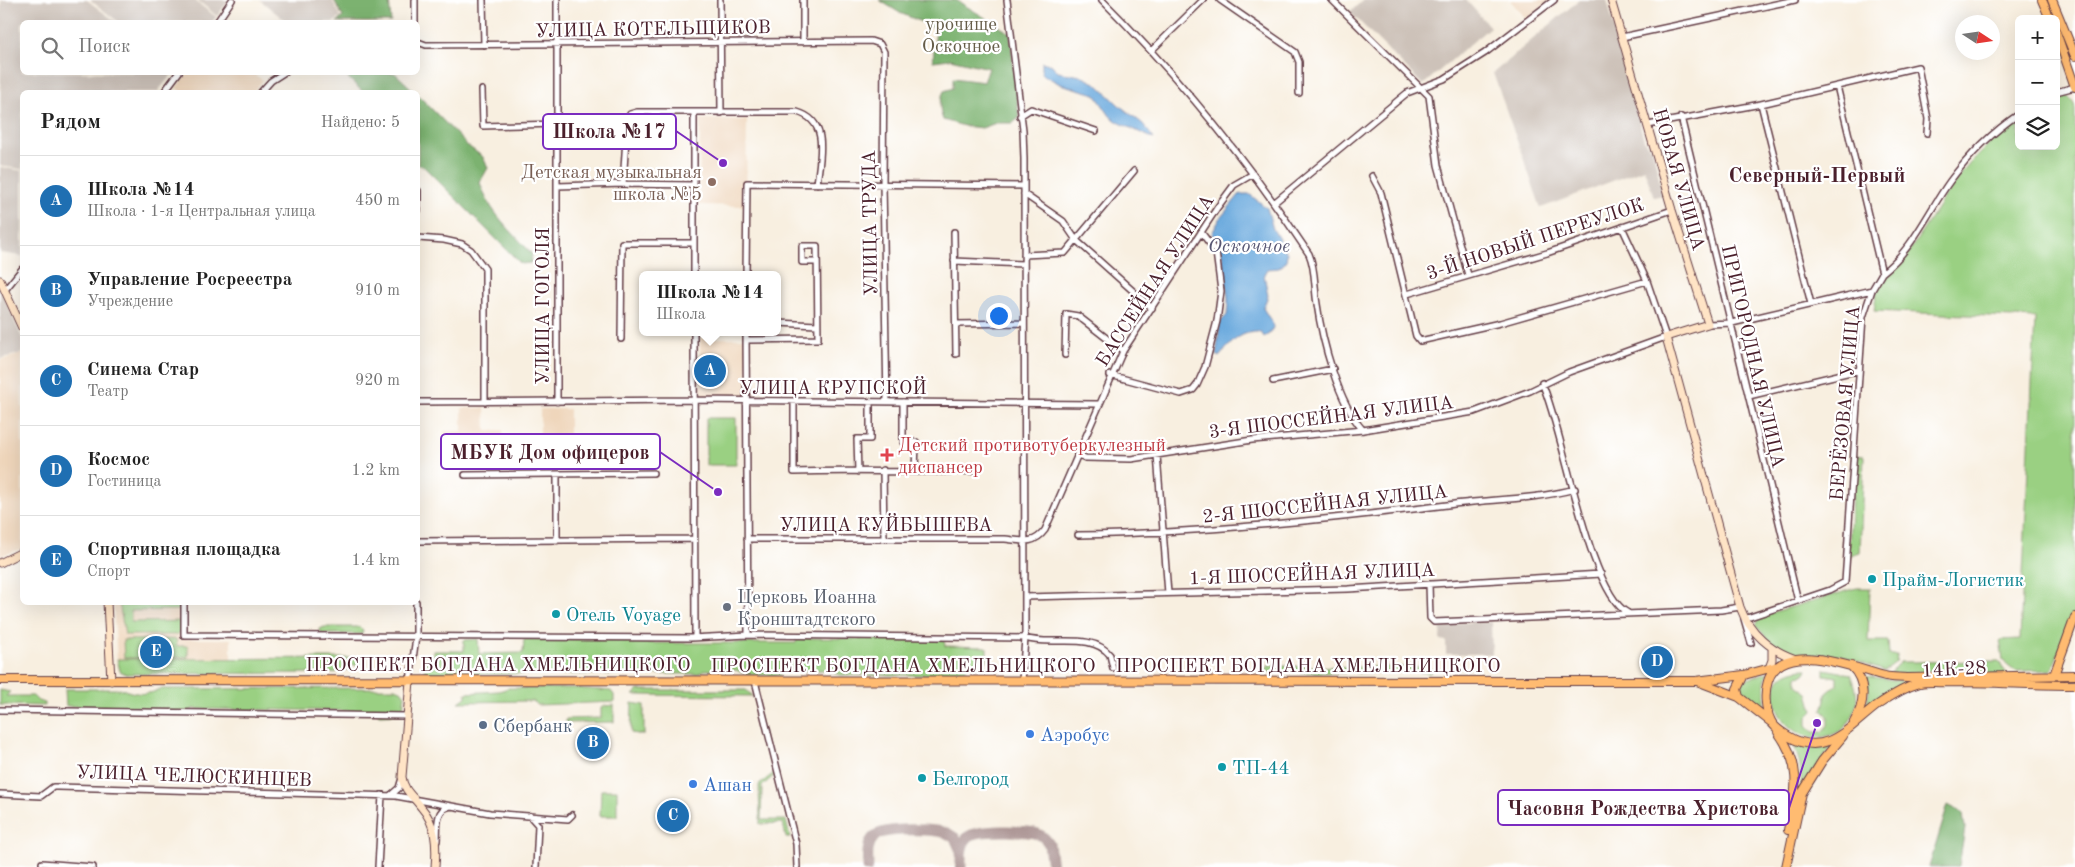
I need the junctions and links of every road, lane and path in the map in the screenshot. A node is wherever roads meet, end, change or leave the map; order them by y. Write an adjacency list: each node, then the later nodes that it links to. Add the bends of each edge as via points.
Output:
1 (232, 0): 18 (street)
2 (415, 0): 19 (street)
3 (483, 0): 26 (street)
4 (557, 0): 27 (street, УЛИЦА ГОГОЛЯ)
5 (720, 0): 21 (street)
6 (803, 0): 22 (street)
7 (1007, 0): 43 (street)
8 (1102, 0): 28 (street)
9 (1203, 0): 28 (street)
10 (1220, 0): 39 (street, via 1295,52 1299,62)
11 (1332, 0): 34 (street)
12 (1554, 0): 34 (street, via 1485,53 1437,84)
13 (1611, 0): 20 (street, НОВАЯ УЛИЦА)
14 (1795, 0): 20 (street)
15 (2042, 0): 17 (main road)
16 (2052, 0): 29 (main road)
17 (2048, 15)
18 (218, 20)
19 (415, 20)
20 (1622, 37): 47 (street, НОВАЯ УЛИЦА)
21 (720, 42): 22 (street, УЛИЦА КОТЕЛЬЩИКОВ); 27 (street, УЛИЦА КОТЕЛЬЩИКОВ); 42 (street)
22 (803, 42): 24 (street, УЛИЦА КОТЕЛЬЩИКОВ)
23 (420, 43): 26 (street, УЛИЦА КОТЕЛЬЩИКОВ)
24 (880, 44): 55 (street, УЛИЦА ТРУДА, via 884,52)
25 (2060, 44): 33 (main road)
26 (484, 45): 27 (street, УЛИЦА КОТЕЛЬЩИКОВ)
27 (557, 45): 46 (street, УЛИЦА ГОГОЛЯ)
28 (1152, 50): 51 (street)
29 (2075, 56)
30 (177, 75): 35 (street)
31 (280, 75): 36 (street)
32 (1837, 86): 40 (street); 49 (street, via 1918,67 1928,119); 75 (street)
33 (2075, 87): 38 (street)
34 (1423, 88): 60 (street, via 1408,94); 76 (street, via 1429,96 1438,165)
35 (166, 90)
36 (262, 90)
37 (482, 90): 46 (street, via 483,126)
38 (2060, 91)
39 (1299, 93)
40 (1761, 104): 44 (street); 82 (street)
41 (694, 113): 42 (street); 53 (street, via 630,114); 56 (street)
42 (721, 113): 54 (street, via 797,112 812,119 821,138)
43 (1020, 116): 48 (street, via 1031,109); 58 (street)
44 (1681, 117): 47 (street); 86 (street, ПРИГОРОДНАЯ УЛИЦА)
45 (2015, 117): 75 (street, БЕРЁЗОВАЯ УЛИЦА, via 1976,147 1950,181 1911,245)
46 (557, 124): 57 (street, УЛИЦА ГОГОЛЯ)
47 (1648, 125): 61 (street, НОВАЯ УЛИЦА)
48 (1096, 131)
49 (1927, 133)
50 (1134, 171): 66 (street)
51 (1254, 174): 60 (street); 64 (street, БАССЕЙНАЯ УЛИЦА, via 1234,184)
52 (1372, 176): 81 (street, via 1381,193)
53 (623, 184): 56 (street); 57 (street)
54 (817, 184): 55 (street); 74 (street, via 747,183)
55 (883, 184): 58 (street); 112 (street, УЛИЦА ТРУДА)
56 (694, 185): 67 (street)
57 (557, 186): 109 (street, УЛИЦА ГОГОЛЯ)
58 (1024, 186): 59 (street)
59 (1024, 194): 66 (street, via 1063,221); 68 (street)
60 (1275, 202): 99 (street, via 1313,263 1318,314)
61 (1672, 210): 62 (street, 3-Й НОВЫЙ ПЕРЕУЛОК); 89 (street, НОВАЯ УЛИЦА)
62 (1622, 227): 76 (street, 3-Й НОВЫЙ ПЕРЕУЛОК, via 1547,253); 78 (street)
63 (954, 232): 69 (street)
64 (1201, 232): 83 (street, БАССЕЙНАЯ УЛИЦА); 101 (street, via 1216,252 1221,306 1197,385 1181,394)
65 (420, 238): 108 (street, via 462,244 471,250 485,269)
66 (1076, 240): 68 (street, via 1065,253); 83 (street)
67 (694, 243): 73 (street); 94 (street, via 622,243)
68 (1024, 255): 71 (street)
69 (954, 261): 71 (street); 88 (street)
70 (817, 262): 90 (street)
71 (1024, 264): 85 (street)
72 (20, 271): 79 (street)
73 (694, 271)
74 (746, 271)
75 (1882, 273): 80 (street, БЕРЁЗОВАЯ УЛИЦА)
76 (1468, 275): 81 (street, 3-Й НОВЫЙ ПЕРЕУЛОК)
77 (0, 280): 79 (street)
78 (1647, 281): 81 (street, via 1500,323 1422,341 1416,336); 93 (street)
79 (5, 290): 87 (street)
80 (1872, 290): 82 (street); 100 (street, БЕРЁЗОВАЯ УЛИЦА, via 1863,317)
81 (1407, 294)
82 (1811, 304): 86 (street)
83 (1152, 308): 96 (street, БАССЕЙНАЯ УЛИЦА)
84 (781, 323): 90 (street)
85 (1024, 323): 88 (street); 114 (street)
86 (1732, 323): 89 (street); 104 (street, ПРИГОРОДНАЯ УЛИЦА)
87 (20, 324)
88 (956, 324): 97 (street)
89 (1708, 324): 93 (street)
90 (817, 325): 95 (street, via 818,339)
91 (694, 336): 105 (street)
92 (746, 336): 95 (street)
93 (1666, 337): 103 (street, 3-Я ШОССЕЙНАЯ УЛИЦА); 145 (street)
94 (621, 339)
95 (746, 340): 106 (street)
96 (1123, 351): 98 (street, via 1078,316 1066,314); 101 (street, БАССЕЙНАЯ УЛИЦА)
97 (956, 354)
98 (1065, 355)
99 (1333, 369): 102 (street); 116 (street, via 1356,423)
100 (1859, 370): 104 (street); 141 (street, БЕРЁЗОВАЯ УЛИЦА, via 1845,582)
101 (1110, 375): 115 (street, БАССЕЙНАЯ УЛИЦА)
102 (1273, 381)
103 (1542, 384): 116 (street, 3-Я ШОССЕЙНАЯ УЛИЦА, via 1474,412); 126 (street, via 1555,416)
104 (1749, 396): 141 (street, ПРИГОРОДНАЯ УЛИЦА)
105 (694, 400): 106 (street, УЛИЦА КРУПСКОЙ); 109 (street, УЛИЦА КРУПСКОЙ); 130 (street)
106 (745, 401): 110 (street, УЛИЦА КРУПСКОЙ); 131 (street)
107 (420, 402): 108 (street, УЛИЦА КРУПСКОЙ)
108 (485, 402): 109 (street, УЛИЦА КРУПСКОЙ)
109 (557, 402)
110 (794, 402): 111 (street, УЛИЦА КРУПСКОЙ); 122 (street, via 794,472)
111 (870, 402): 112 (street, УЛИЦА КРУПСКОЙ); 122 (street, via 870,439 856,439)
112 (887, 402): 113 (street, УЛИЦА КРУПСКОЙ)
113 (903, 402): 114 (street, УЛИЦА КРУПСКОЙ); 120 (street, via 903,442 916,442)
114 (1023, 402): 115 (street, УЛИЦА КРУПСКОЙ); 134 (street)
115 (1098, 404): 117 (street, БАССЕЙНАЯ УЛИЦА)
116 (1363, 430): 118 (street, 3-Я ШОССЕЙНАЯ УЛИЦА, via 1252,440)
117 (1077, 454): 118 (street, 3-Я ШОССЕЙНАЯ УЛИЦА, via 1109,460); 134 (street, БАССЕЙНАЯ УЛИЦА, via 1045,530 1039,538)
118 (1157, 455): 127 (street)
119 (883, 470): 120 (street); 122 (street); 129 (street)
120 (915, 471): 121 (street)
121 (975, 471)
122 (858, 472)
123 (653, 473): 124 (street)
124 (557, 474): 125 (street); 133 (street)
125 (465, 475)
126 (1575, 489): 127 (street, 2-Я ШОССЕЙНАЯ УЛИЦА, via 1525,498); 137 (street)
127 (1165, 534): 128 (street, 2-Я ШОССЕЙНАЯ УЛИЦА); 139 (street)
128 (1078, 535)
129 (884, 538): 131 (street, УЛИЦА КУЙБЫШЕВА); 134 (street, УЛИЦА КУЙБЫШЕВА)
130 (694, 539): 133 (street); 151 (street)
131 (747, 539): 149 (street)
132 (420, 541): 133 (street)
133 (557, 541)
134 (1025, 542): 140 (street)
135 (20, 553): 136 (street)
136 (0, 563)
137 (1601, 574): 138 (street, 1-Я ШОССЕЙНАЯ УЛИЦА); 146 (street, via 1616,604)
138 (1429, 584): 139 (street, 1-Я ШОССЕЙНАЯ УЛИЦА); 146 (street, via 1430,618 1434,622)
139 (1168, 592): 140 (street, 1-Я ШОССЕЙНАЯ УЛИЦА)
140 (1025, 597): 152 (street)
141 (1798, 602): 148 (street)
142 (107, 605): 164 (street)
143 (184, 605): 150 (street, via 184,636)
144 (416, 605): 150 (street)
145 (1740, 606): 146 (street, via 1721,610); 148 (street)
146 (1629, 613)
147 (2075, 617): 161 (main road)
148 (1744, 618): 153 (street); 154 (street)
149 (748, 635): 151 (street); 152 (street)
150 (416, 637): 151 (street); 168 (street)
151 (695, 637)
152 (1026, 638): 158 (street, via 1038,642 1097,645 1110,655); 166 (street)
153 (1751, 643)
154 (1772, 650): 155 (street); 159 (street)
155 (1797, 659): 156 (main road, via 1824,659); 157 (main road)
156 (1850, 665): 161 (main road, 14К-28, via 1886,676 1908,678); 174 (main road, via 1858,674 1863,694 1858,715)
157 (1778, 666): 159 (main road); 173 (main road, via 1766,688)
158 (1113, 668)
159 (1769, 668): 160 (main road, ПРОСПЕКТ БОГДАНА ХМЕЛЬНИЦКОГО)
160 (1744, 675): 167 (main road, ПРОСПЕКТ БОГДАНА ХМЕЛЬНИЦКОГО); 170 (main road, via 1737,689)
161 (2054, 675): 162 (main road, 14К-28)
162 (2075, 675)
163 (0, 678): 164 (main road, ПРОСПЕКТ БОГДАНА ХМЕЛЬНИЦКОГО)
164 (111, 681): 168 (main road, ПРОСПЕКТ БОГДАНА ХМЕЛЬНИЦКОГО)
165 (755, 681): 166 (main road, ПРОСПЕКТ БОГДАНА ХМЕЛЬНИЦКОГО); 168 (main road, ПРОСПЕКТ БОГДАНА ХМЕЛЬНИЦКОГО); 192 (street, via 796,844)
166 (1022, 681): 167 (main road, ПРОСПЕКТ БОГДАНА ХМЕЛЬНИЦКОГО)
167 (1696, 681): 170 (main road, ПРОСПЕКТ БОГДАНА ХМЕЛЬНИЦКОГО)
168 (410, 682): 172 (street)
169 (2075, 685): 174 (main road, 14К-28, via 1920,683 1880,704)
170 (1739, 697): 173 (main road, ПРОСПЕКТ БОГДАНА ХМЕЛЬНИЦКОГО)
171 (0, 710): 172 (street)
172 (407, 716): 175 (street)
173 (1772, 724): 174 (main road, via 1791,738 1810,743 1831,740); 193 (main road, via 1787,746 1795,768 1796,790)
174 (1849, 730): 194 (main road, via 1822,761 1802,793)
175 (402, 777): 176 (street); 179 (street)
176 (405, 788): 179 (street); 180 (street)
177 (0, 794): 178 (street, УЛИЦА ЧЕЛЮСКИНЦЕВ, via 41,796 58,787)
178 (382, 795): 179 (street, УЛИЦА ЧЕЛЮСКИНЦЕВ); 189 (street)
179 (393, 796): 180 (street, УЛИЦА ЧЕЛЮСКИНЦЕВ)
180 (416, 801): 181 (street, УЛИЦА ЧЕЛЮСКИНЦЕВ); 183 (street)
181 (435, 804): 182 (street, УЛИЦА ЧЕЛЮСКИНЦЕВ); 183 (street)
182 (449, 807): 185 (street); 186 (street, via 440,813)
183 (427, 815): 186 (street)
184 (572, 815): 185 (street, via 568,819)
185 (530, 816): 191 (street, via 538,825)
186 (436, 847): 190 (street)
187 (42, 863): 188 (street)
188 (93, 867)
189 (378, 867)
190 (435, 867)
191 (536, 867)
192 (797, 867)
193 (1781, 867)
194 (1786, 867)

